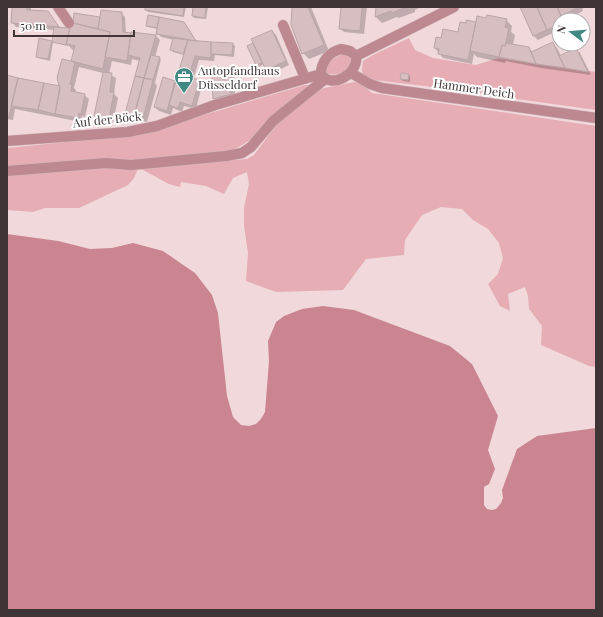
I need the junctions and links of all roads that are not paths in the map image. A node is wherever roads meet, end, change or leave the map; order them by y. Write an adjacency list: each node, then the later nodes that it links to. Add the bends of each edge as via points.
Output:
1 (58, 7): 3 (street)
2 (454, 7): 5 (street)
3 (69, 23)
4 (283, 25): 8 (street)
5 (356, 56): 6 (street, via 354,68); 7 (street, via 350,51 336,50 324,62)
6 (350, 73): 7 (street, Auf der Böck, via 338,80); 9 (street, Hammer Deich, via 382,88)
7 (323, 76): 8 (street, Auf der Böck); 11 (street, via 242,153 131,165 106,163)
8 (304, 78): 10 (street, Auf der Böck, via 156,126 128,132)
9 (596, 118)
10 (7, 142)
11 (7, 171)

